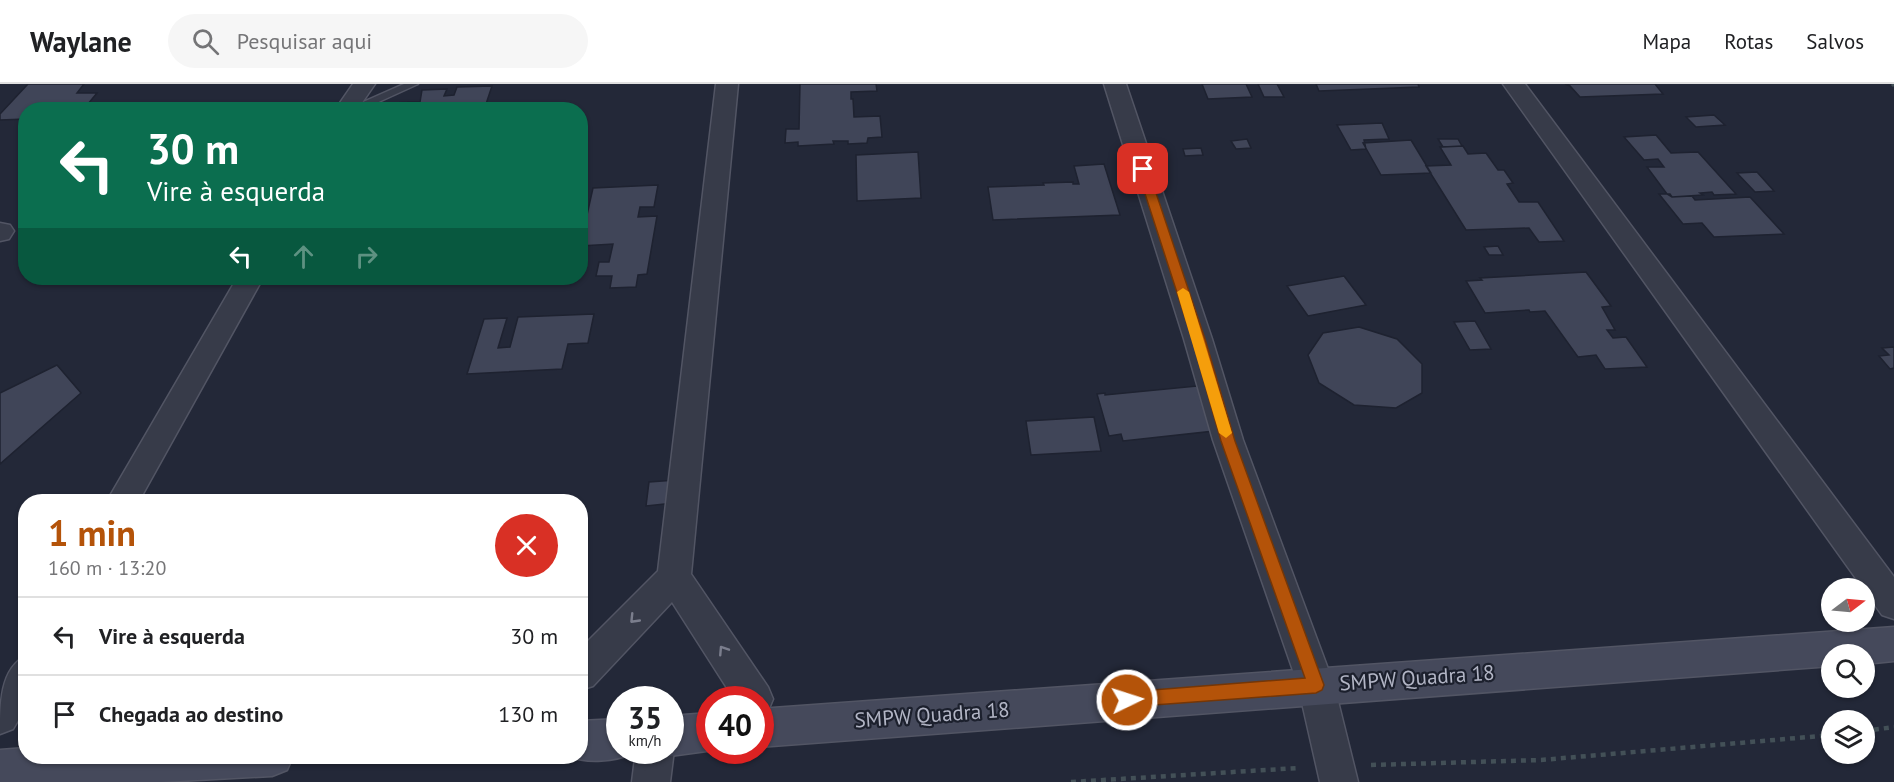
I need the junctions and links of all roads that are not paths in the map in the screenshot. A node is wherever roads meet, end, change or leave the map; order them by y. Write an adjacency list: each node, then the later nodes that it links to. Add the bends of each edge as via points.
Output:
1 (364, 84): 6 (street)
2 (412, 84): 7 (lane)
3 (727, 84): 10 (street)
4 (1115, 84): 14 (street, via 1228,441)
5 (1514, 84): 11 (street)
6 (352, 102)
7 (369, 102)
8 (246, 285): 9 (street)
9 (127, 494)
10 (674, 577): 13 (street, one-way to 13); 16 (street, one-way to 10)
11 (1894, 603)
12 (1894, 644): 14 (street, SMPW Quadra 18)
13 (588, 666)
14 (1316, 685): 17 (street, SMPW Quadra 18); 24 (street)
15 (18, 686): 18 (street)
16 (744, 686)
17 (774, 714)
18 (0, 717)
19 (606, 740): 20 (street)
20 (588, 741)
21 (117, 764): 23 (street)
22 (653, 764): 25 (street)
23 (0, 770)
24 (1336, 774)
25 (651, 782)

